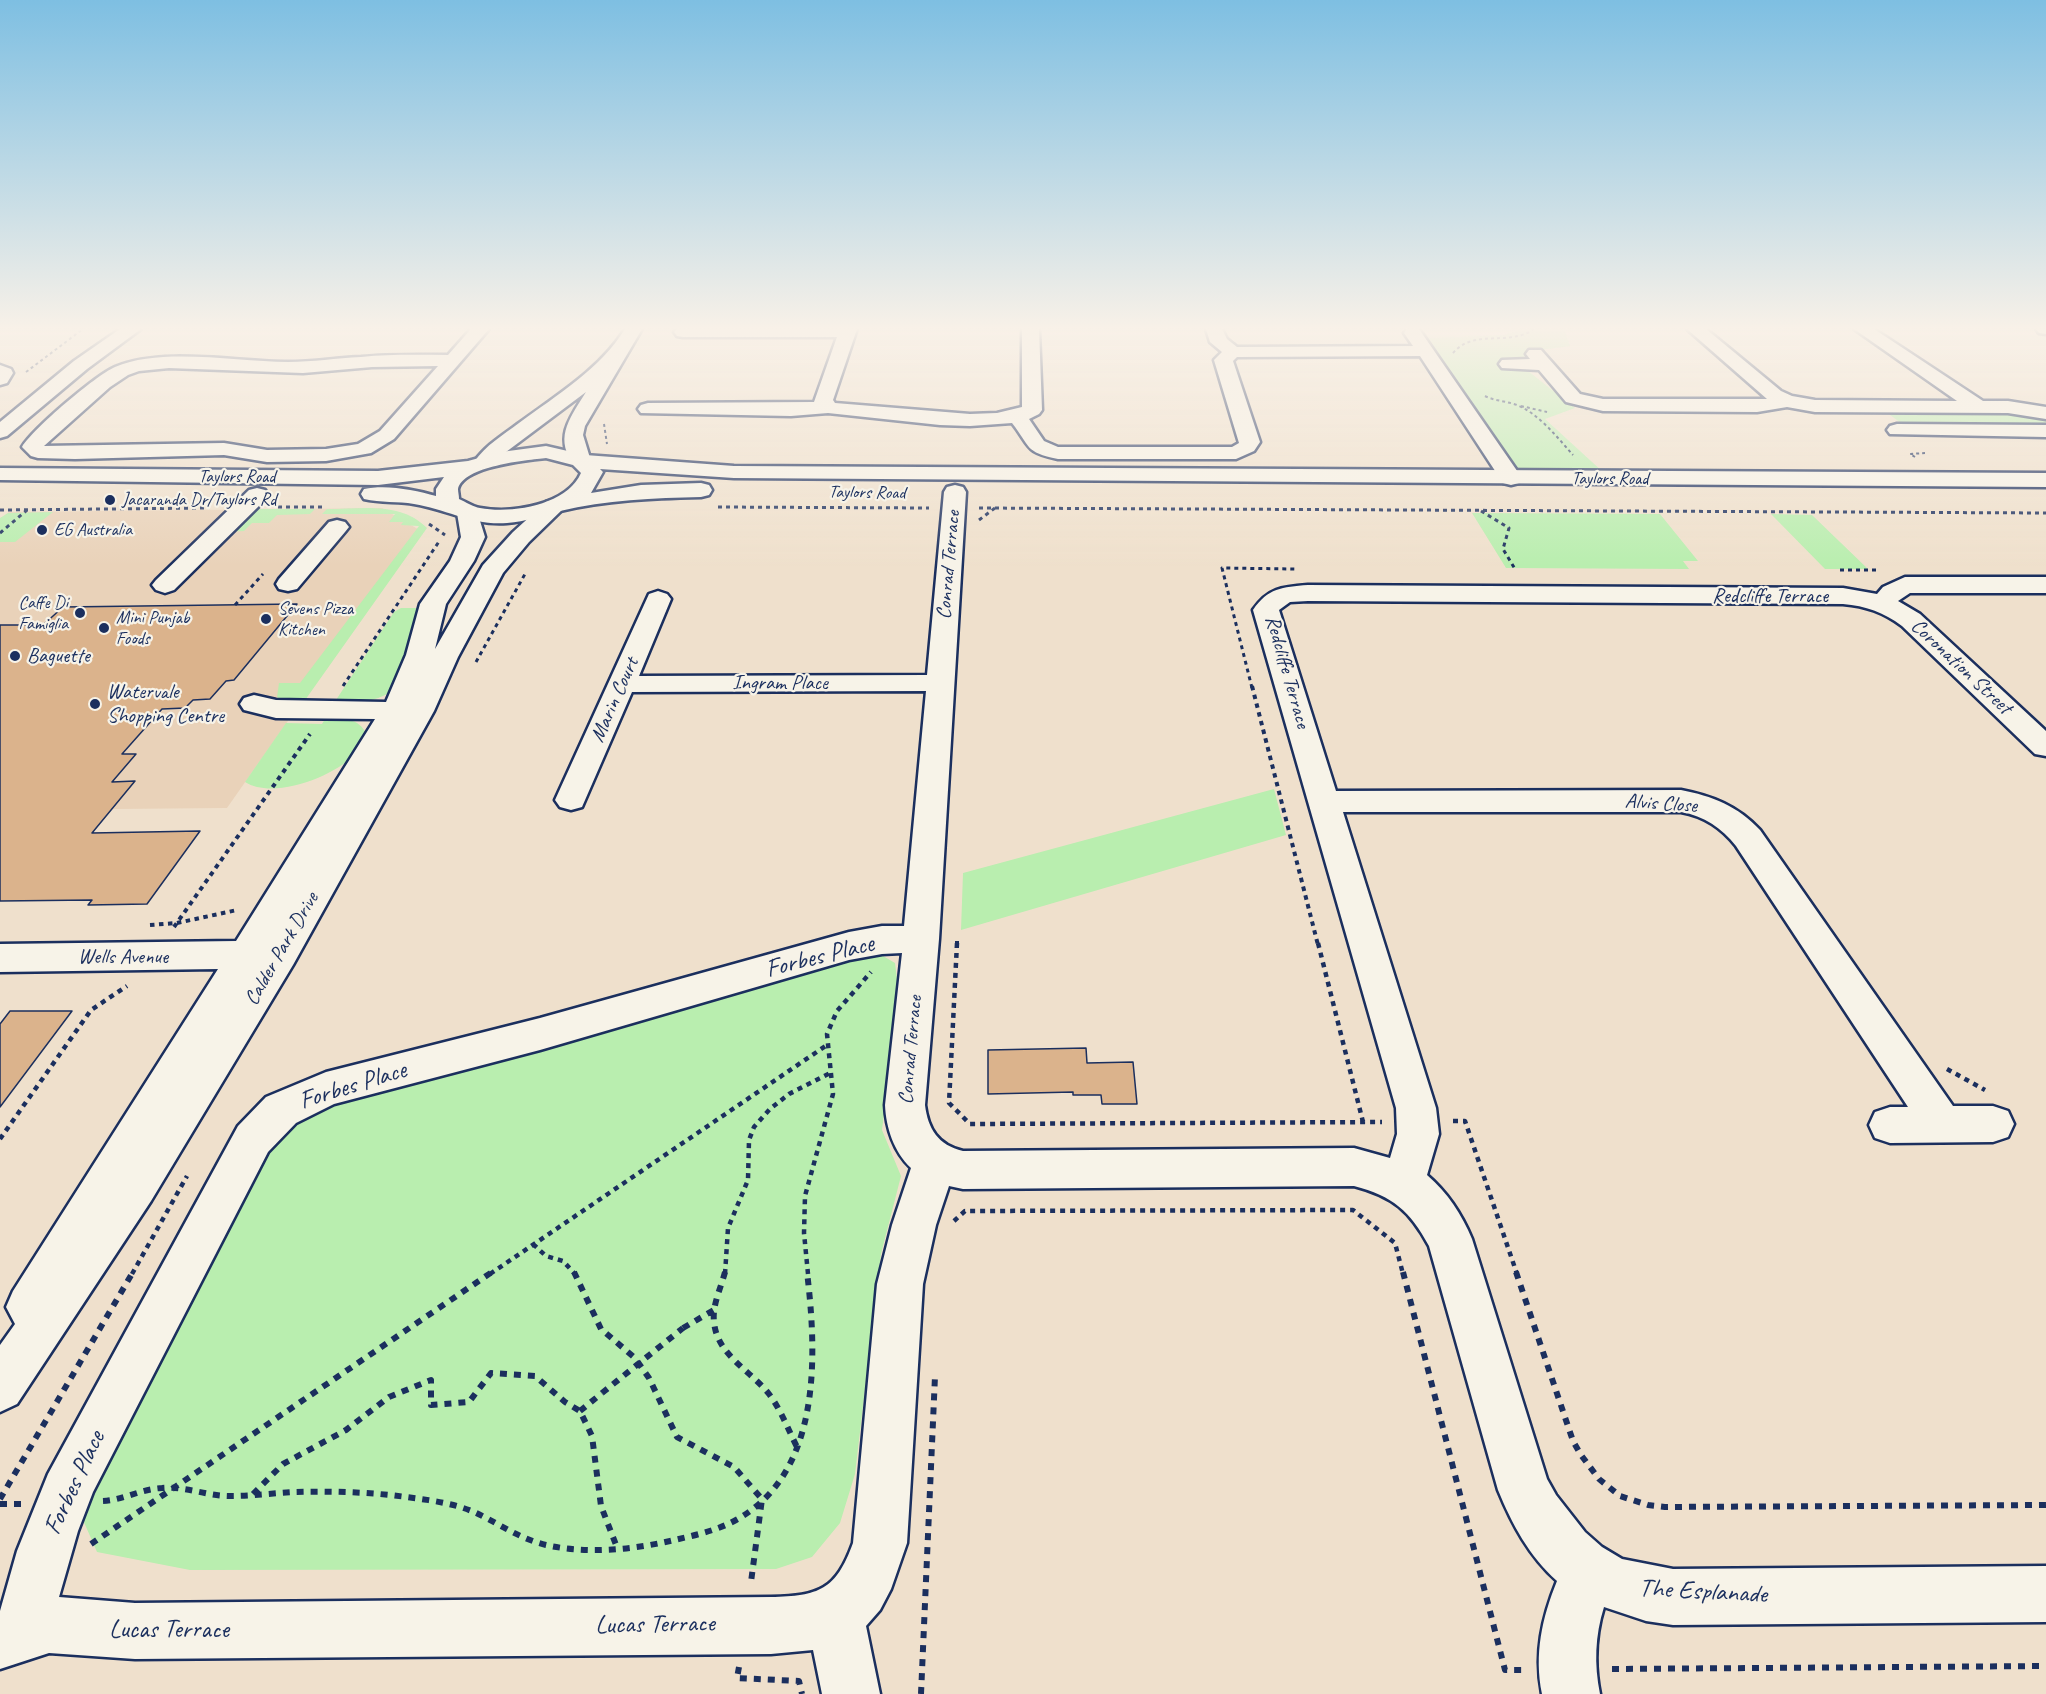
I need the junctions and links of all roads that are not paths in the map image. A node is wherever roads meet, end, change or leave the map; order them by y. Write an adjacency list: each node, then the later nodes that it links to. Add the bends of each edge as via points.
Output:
1 (30, 408): 18 (street)
2 (74, 408): 3 (street, via 32,447 38,452 225,449 267,456 326,455 372,446 387,435)
3 (409, 408)
4 (553, 408): 22 (street)
5 (584, 408): 20 (street, via 573,435)
6 (815, 408): 13 (street)
7 (832, 408): 15 (street, via 934,419)
8 (1032, 408): 15 (street)
9 (1239, 408): 15 (street, via 1250,442 1236,453 1058,453 1038,448)
10 (1464, 408): 25 (street)
11 (1870, 408): 16 (street)
12 (2016, 408): 14 (street)
13 (648, 409)
14 (2046, 412)
15 (1018, 418)
16 (1897, 430): 17 (street); 19 (street)
17 (2046, 430)
18 (0, 432)
19 (1916, 447)
20 (580, 453): 22 (street, Taylors Road, via 526,453); 27 (street, Taylors Road, via 639,466); 30 (street, via 591,467 591,482)
21 (1469, 455): 24 (street)
22 (479, 464): 23 (street, Taylors Road, via 378,478); 31 (street, via 461,473 447,488 448,502)
23 (0, 474)
24 (1484, 478): 25 (street, Taylors Road); 27 (street, Taylors Road, via 1173,476)
25 (1511, 478): 26 (street, Taylors Road)
26 (2046, 480)
27 (955, 491): 30 (street, Taylors Road, via 666,490); 38 (street, Conrad Terrace)
28 (0, 493): 29 (street, Taylors Road, via 60,491)
29 (250, 501): 31 (street, Taylors Road, via 387,494 415,497); 34 (street)
30 (558, 505): 31 (street, Taylors Road, via 510,516); 41 (street, Calder Park Drive, via 521,537 492,570 449,648)
31 (462, 511): 41 (street, Calder Park Drive, via 473,537 462,561 432,604)
32 (336, 517): 33 (street)
33 (288, 584)
34 (165, 585)
35 (2046, 585): 37 (street, via 1905,585)
36 (658, 599): 39 (street, Marin Court)
37 (1876, 601): 42 (street, Coronation Street, via 1911,620); 44 (street, Redcliffe Terrace, via 1843,596 1284,594 1272,600 1266,610)
38 (939, 682): 39 (street, Ingram Place); 45 (street, Conrad Terrace)
39 (622, 684): 43 (street, Marin Court)
40 (254, 704): 41 (street, via 276,709)
41 (407, 710): 46 (street, Calder Park Drive); 46 (street, Calder Park Drive, via 282,898)
42 (2046, 747)
43 (571, 800)
44 (1326, 802): 49 (street, Alvis Close, via 1681,801 1715,810 1741,828); 52 (street, Redcliffe Terrace, via 1416,1108 1418,1134)
45 (902, 940): 51 (street, Conrad Terrace, via 906,1119 914,1141); 58 (street, Forbes Place, via 849,946 540,1034 327,1089 281,1110 253,1139 61,1503)
46 (263, 955): 47 (street, Wells Avenue, via 150,940); 53 (street, Calder Park Drive); 54 (street, Calder Park Drive, via 136,1187)
47 (0, 957)
48 (1990, 1108): 49 (street)
49 (1942, 1124): 50 (street)
50 (1890, 1125)
51 (935, 1161): 52 (street, Conrad Terrace, via 963,1170 1354,1167); 57 (street, Lucas Terrace, via 900,1284 880,1543 872,1573 856,1597)
52 (1404, 1182): 55 (street, The Esplanade, via 1428,1206 1450,1239 1524,1490 1539,1520 1563,1550)
53 (0, 1356)
54 (0, 1387)
55 (1589, 1571): 56 (street, The Esplanade, via 1616,1586 1673,1597); 59 (street, via 1574,1604 1566,1642)
56 (2046, 1594)
57 (835, 1615): 58 (street, Lucas Terrace, via 781,1627 746,1624 135,1631 49,1625); 60 (street)
58 (12, 1636)
59 (1569, 1681)
60 (851, 1694)

